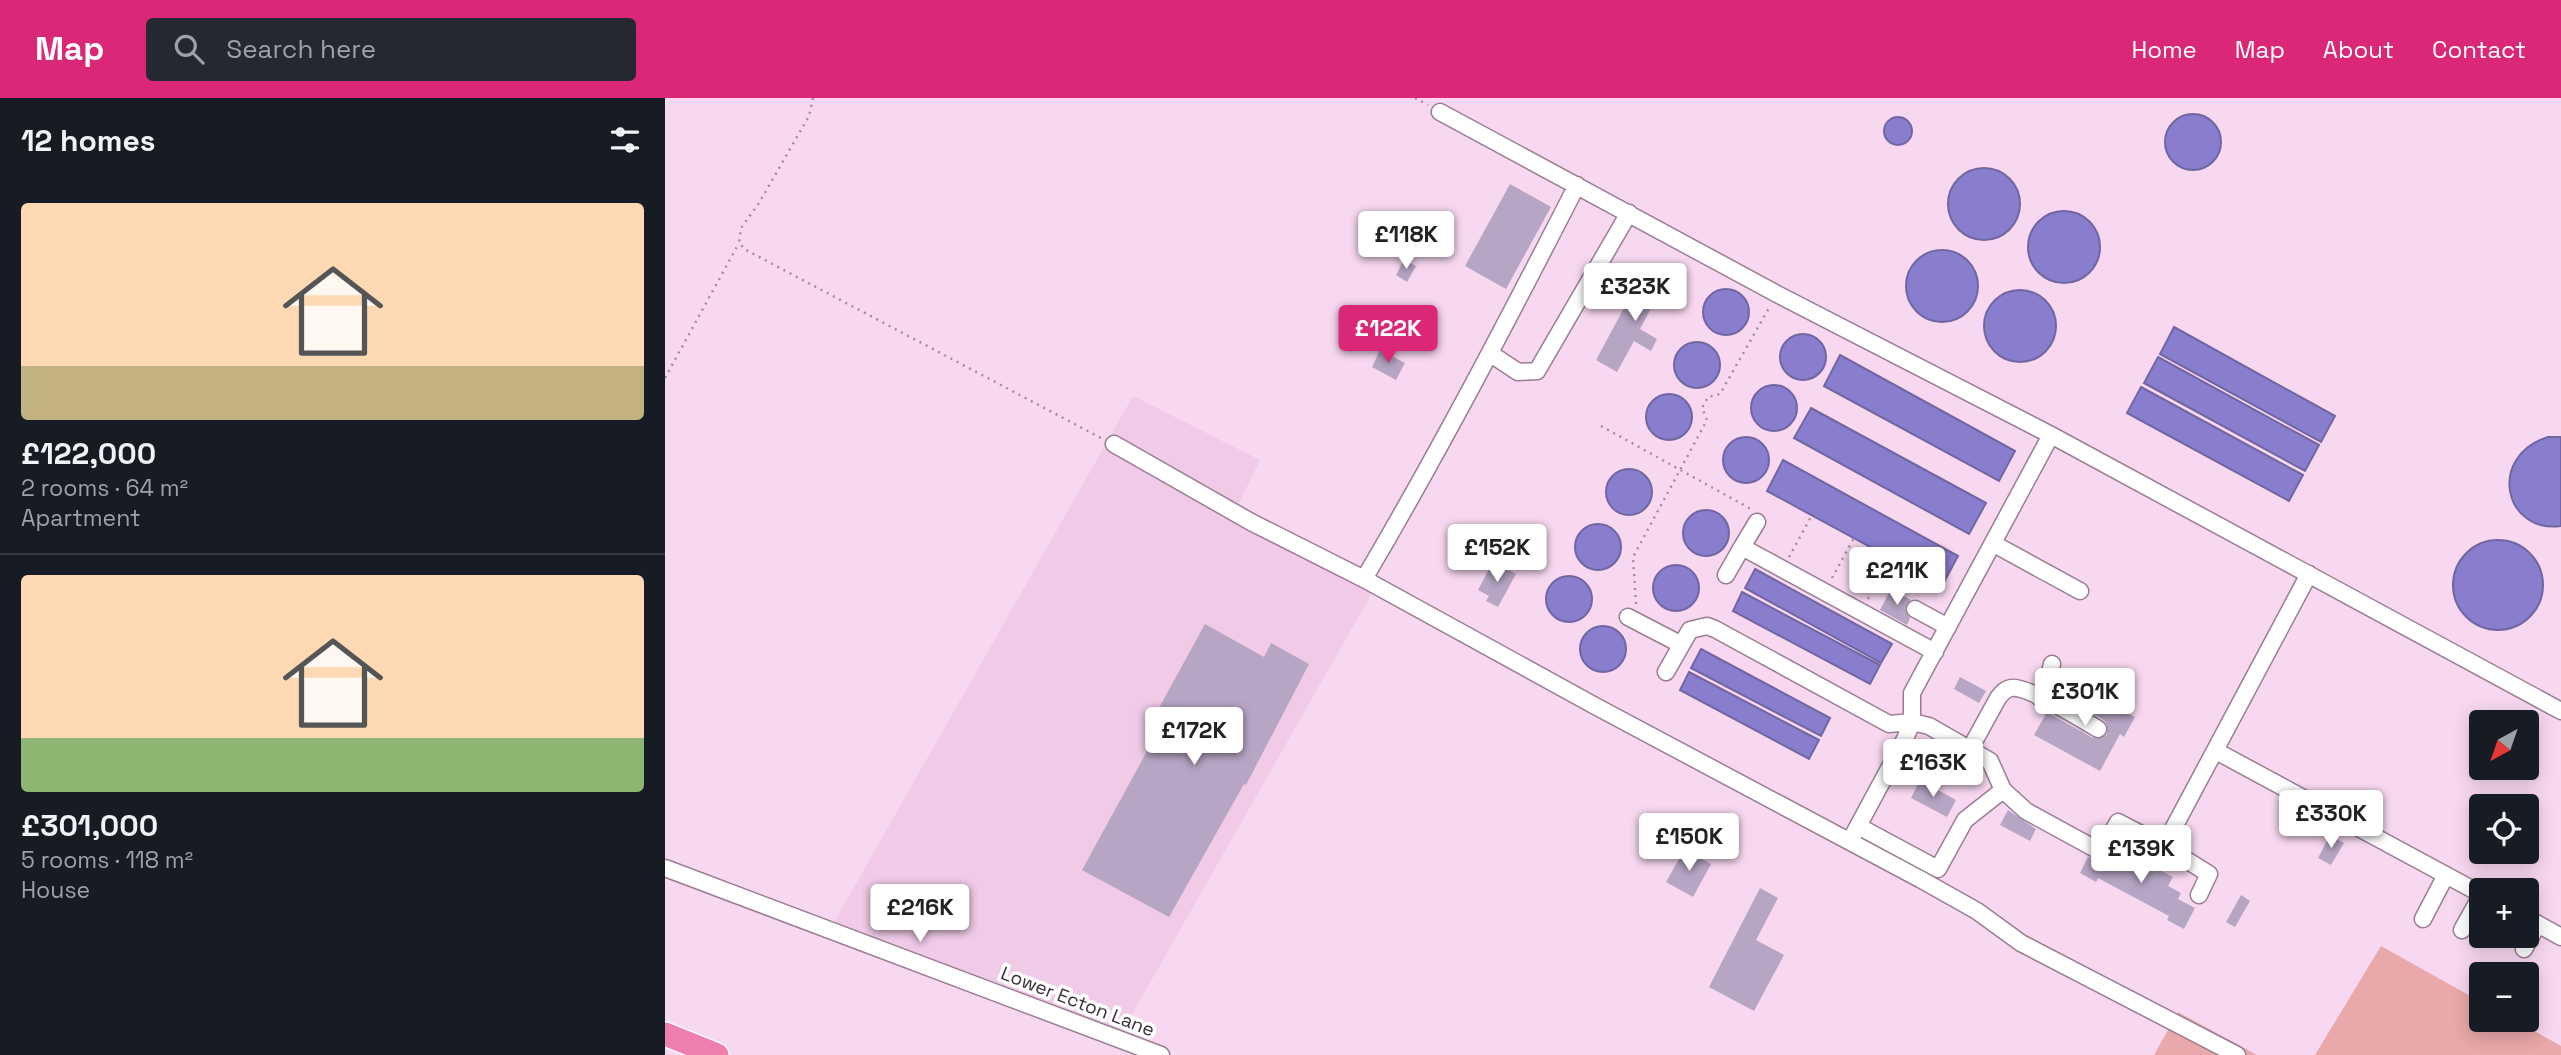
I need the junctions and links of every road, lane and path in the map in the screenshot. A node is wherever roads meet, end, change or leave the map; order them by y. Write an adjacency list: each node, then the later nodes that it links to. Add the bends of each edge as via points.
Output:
1 (813, 98): 5 (path, via 809,116 741,228)
2 (1440, 111): 3 (street)
3 (1577, 185): 4 (street); 7 (street)
4 (1629, 213): 6 (street); 7 (street, via 1537,371 1518,372)
5 (739, 243): 8 (path); 11 (path)
6 (1777, 294): 10 (street); 12 (path, via 1720,394 1708,397 1702,408 1707,419)
7 (1491, 354): 22 (street)
8 (665, 377)
9 (1601, 426): 12 (path)
10 (2051, 435): 16 (street); 20 (street)
11 (1114, 444): 22 (street, via 1251,522)
12 (1681, 470): 14 (path, via 1750,508); 27 (path, via 1633,557)
13 (1812, 515): 19 (path)
14 (1757, 522): 17 (street)
15 (1854, 538): 24 (path)
16 (1994, 544): 23 (street); 28 (street)
17 (1742, 547): 19 (street); 21 (street)
18 (1896, 561): 26 (path)
19 (1783, 569): 24 (street)
20 (2309, 574): 34 (street); 38 (street)
21 (1726, 575)
22 (1364, 579): 41 (street)
23 (2080, 591)
24 (1824, 592): 26 (street)
25 (1915, 609): 28 (street)
26 (1861, 611): 30 (street)
27 (1633, 619): 29 (street)
28 (1948, 627): 30 (street)
29 (1680, 644): 32 (street); 35 (street, via 1691,630 1707,626 1889,724)
30 (1935, 652): 35 (street, via 1912,693)
31 (2052, 664): 33 (street)
32 (1666, 672)
33 (2039, 697): 36 (street); 37 (street, via 2015,687 2004,690)
34 (2561, 711)
35 (1912, 722): 37 (street, via 1929,726); 40 (street)
36 (2098, 729)
37 (1970, 749): 39 (street, via 1990,761)
38 (2216, 751): 42 (street); 44 (street)
39 (2003, 790): 40 (street, via 1965,820 1938,869); 42 (street, via 2026,811 2101,852 2118,822)
40 (1858, 826): 41 (street)
41 (1850, 841): 55 (street, via 1977,911 2021,943)
42 (2164, 846): 46 (street, via 2209,874)
43 (665, 868): 54 (street, Lower Ecton Lane)
44 (2446, 875): 45 (street); 48 (street)
45 (2469, 888)
46 (2199, 895)
47 (2469, 917): 50 (street)
48 (2423, 919)
49 (2539, 924): 51 (street)
50 (2462, 930)
51 (2561, 937)
52 (665, 1034): 53 (highway)
53 (717, 1055)
54 (1161, 1055)
55 (2237, 1055)

